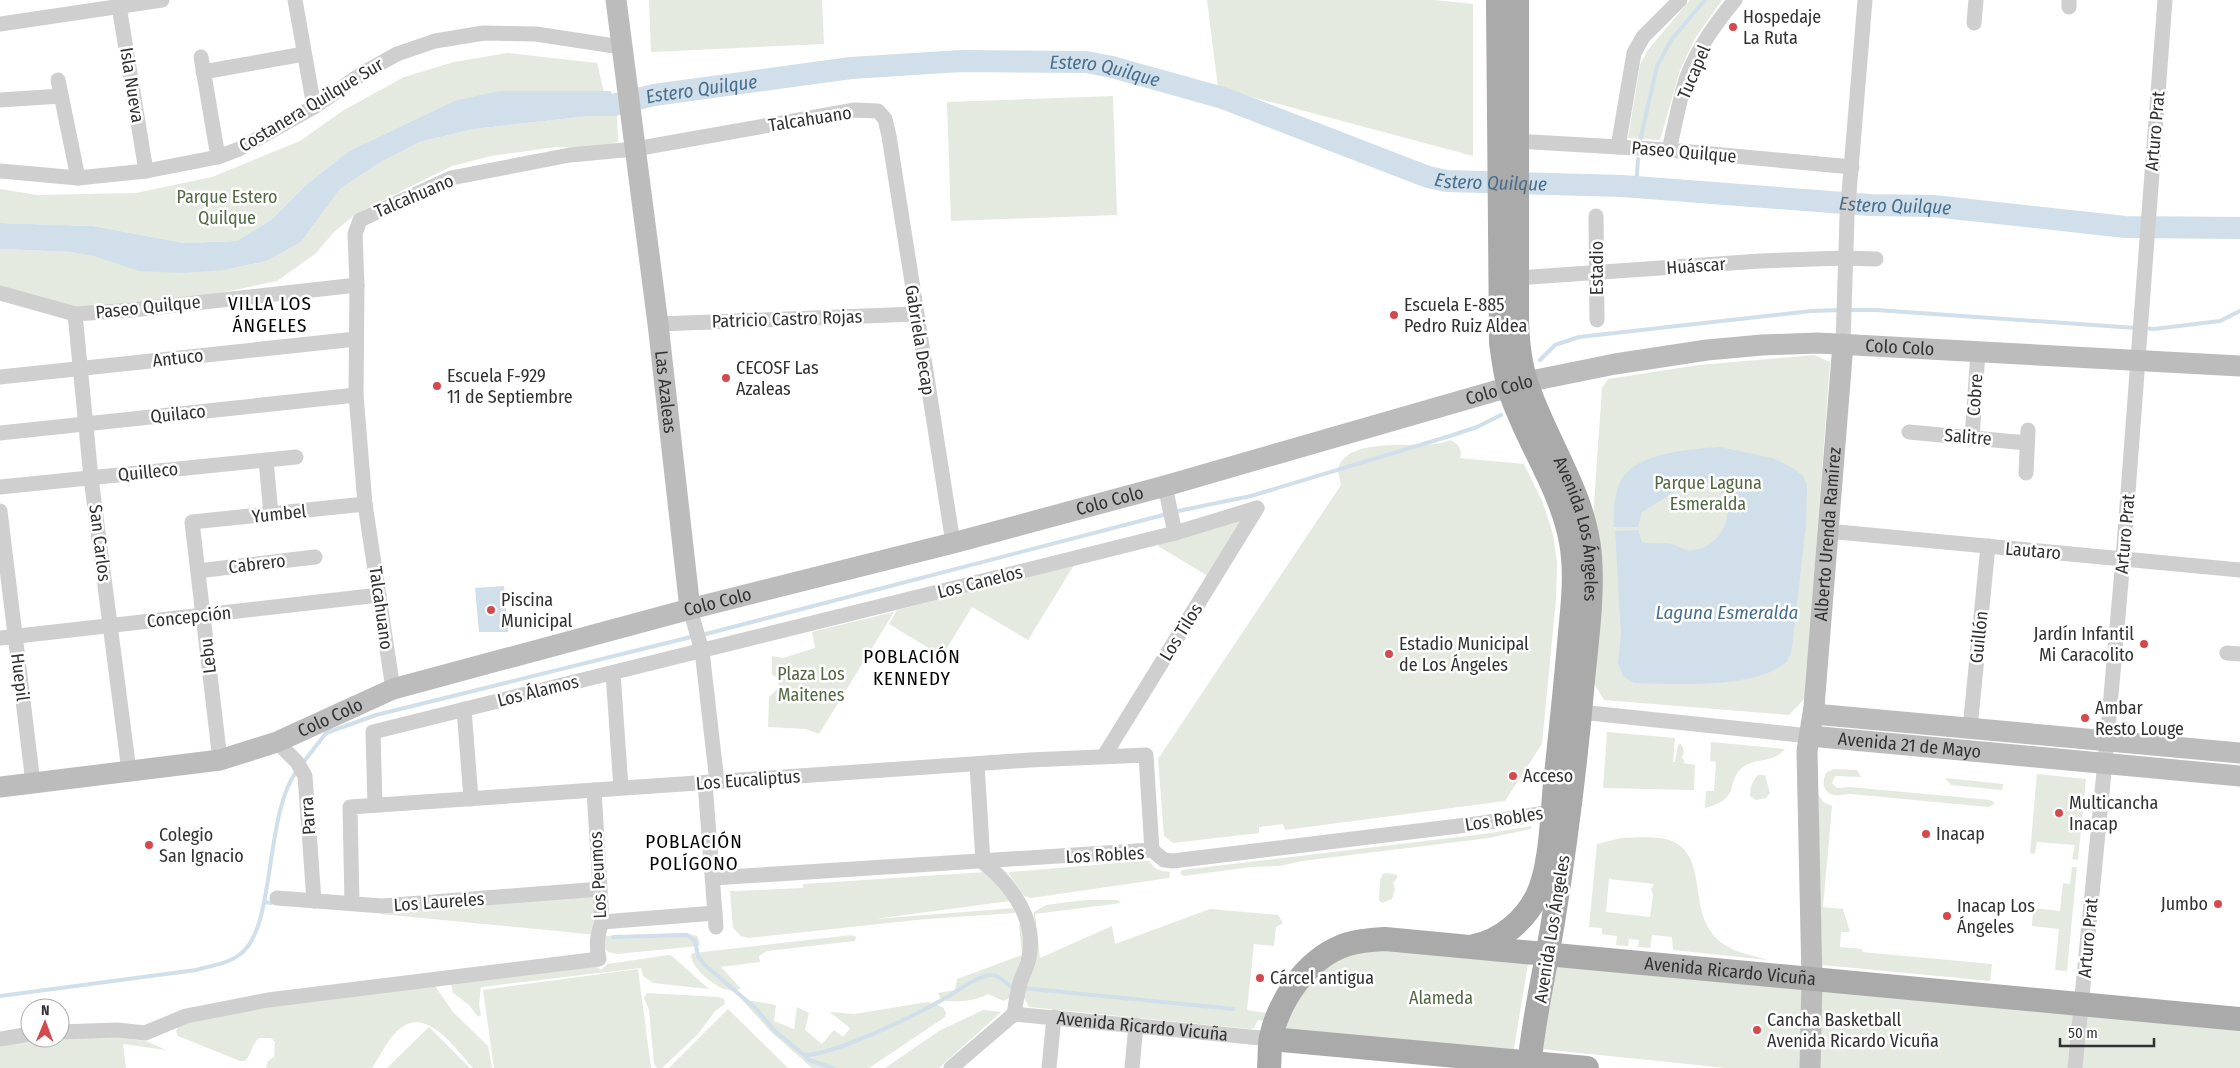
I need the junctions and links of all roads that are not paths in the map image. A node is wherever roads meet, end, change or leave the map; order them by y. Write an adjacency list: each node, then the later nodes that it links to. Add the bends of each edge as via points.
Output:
1 (162, 0): 11 (street)
2 (295, 0): 15 (street)
3 (616, 0): 14 (main road, Las Azaleas)
4 (1498, 0): 29 (main road, Avenida Los Ángeles)
5 (1517, 0): 21 (main road, Avenida Los Ángeles)
6 (1680, 0): 22 (street, via 1643,37 1634,53)
7 (1735, 0): 24 (street, Tucapel, via 1713,29 1690,70)
8 (1865, 0): 26 (street, Alberto Urenda Ramírez)
9 (1976, 0): 12 (street)
10 (2165, 0): 46 (street, Arturo Prat)
11 (118, 3): 13 (street); 28 (street, Isla Nueva)
12 (1974, 23)
13 (0, 24)
14 (621, 47): 19 (street, Costanera Quilque Sur, via 536,34 484,33 435,41 397,54); 23 (main road, Las Azaleas)
15 (304, 54): 19 (street); 25 (street, via 202,65)
16 (58, 80): 17 (street)
17 (61, 96): 18 (street); 30 (street)
18 (0, 100)
19 (314, 107): 25 (street, Costanera Quilque Sur, via 239,149)
20 (889, 136): 23 (street, Talcahuano, via 885,120 878,111 855,110); 40 (street, Gabriela Decap)
21 (1516, 141): 22 (street, Paseo Quilque); 29 (main road, Avenida Los Ángeles)
22 (1618, 147): 24 (street, Paseo Quilque)
23 (635, 149): 37 (street, Talcahuano, via 570,155 450,178 360,220 354,234); 42 (main road, Las Azaleas)
24 (1669, 150): 26 (street, Paseo Quilque)
25 (218, 157): 28 (street, Costanera Quilque Sur)
26 (1852, 167): 33 (street, Alberto Urenda Ramírez)
27 (0, 171): 30 (street, Costanera Quilque Sur)
28 (146, 171): 30 (street, Costanera Quilque Sur)
29 (1508, 171): 31 (main road, Avenida Los Ángeles)
30 (78, 178)
31 (1508, 196): 36 (main road, Avenida Los Ángeles); 50 (main road, Avenida Los Ángeles, via 1500,324 1503,359)
32 (1596, 216): 35 (street, Estadio)
33 (1845, 258): 34 (street, Huáscar); 35 (street, Huáscar, via 1760,261); 44 (street, Alberto Urenda Ramírez)
34 (1876, 259)
35 (1598, 274): 36 (street, Huáscar); 41 (street, Estadio)
36 (1517, 278): 50 (main road, Avenida Los Ángeles)
37 (357, 285): 39 (street, Paseo Quilque); 43 (street, Talcahuano)
38 (0, 293): 39 (street, Paseo Quilque)
39 (75, 314): 48 (street, San Carlos)
40 (916, 314): 42 (street, Patricio Castro Rojas); 69 (street, Gabriela Decap)
41 (1597, 320)
42 (658, 324): 77 (main road, Las Azaleas)
43 (356, 339): 48 (street, Antuco); 51 (street, Talcahuano)
44 (1843, 344): 45 (main road, Colo Colo); 50 (main road, Colo Colo, via 1762,345 1707,350 1615,364); 67 (main road, Alberto Urenda Ramírez)
45 (1978, 352): 46 (main road, Colo Colo); 55 (street, Cobre)
46 (2138, 361): 47 (main road, Colo Colo); 72 (street, Arturo Prat)
47 (2240, 366)
48 (79, 368): 49 (street, Antuco); 52 (street, San Carlos)
49 (0, 377)
50 (1518, 385): 61 (main road, Colo Colo); 84 (main road, Avenida Los Ángeles, via 1578,503 1588,542 1590,599); 106 (main road, Avenida Los Ángeles, via 1565,516 1573,560 1574,592)
51 (356, 394): 52 (street, Quilaco); 62 (street, Talcahuano)
52 (86, 424): 54 (street, Quilaco); 59 (street, San Carlos)
53 (1909, 432): 55 (street, Salitre)
54 (0, 433)
55 (1972, 438): 58 (street, Salitre, via 2028,436)
56 (296, 457): 57 (street, Quilleco)
57 (266, 460): 59 (street, Quilleco); 65 (street)
58 (2026, 473)
59 (92, 478): 60 (street, Quilleco); 78 (street, San Carlos)
60 (0, 487)
61 (1166, 491): 68 (street); 69 (main road, Colo Colo)
62 (365, 504): 65 (street, Yumbel); 75 (street, Talcahuano)
63 (1257, 508): 68 (street, Los Canelos); 93 (street, Los Tilos)
64 (0, 511): 79 (street, Huepil)
65 (271, 514): 66 (street, Yumbel)
66 (192, 522): 74 (street, Lebu)
67 (1827, 531): 70 (street, Lautaro); 85 (main road, Alberto Urenda Ramírez)
68 (1175, 533): 80 (street, Los Canelos)
69 (953, 543): 77 (main road, Colo Colo)
70 (1988, 546): 72 (street, Lautaro); 87 (street, Guillón)
71 (316, 557): 74 (street, Cabrero)
72 (2123, 559): 73 (street, Lautaro); 90 (street, Arturo Prat)
73 (2240, 570)
74 (198, 571): 76 (street, Lebu)
75 (379, 595): 76 (street, Concepción); 82 (street, Talcahuano)
76 (203, 616): 78 (street, Concepción); 94 (street, Lebu)
77 (692, 617): 80 (street, Las Azaleas); 82 (main road, Colo Colo)
78 (110, 626): 79 (street, Concepción); 97 (street, San Carlos)
79 (8, 638): 100 (street, Huepil)
80 (701, 647): 81 (street, Los Álamos); 99 (street, Las Azaleas)
81 (613, 673): 83 (street, Los Álamos); 102 (street)
82 (393, 689): 91 (main road, Colo Colo)
83 (464, 710): 104 (street); 105 (street, Los Álamos, via 373,732)
84 (1580, 712): 88 (street, Avenida 21 de Mayo); 116 (main road, Avenida Los Ángeles, via 1566,842)
85 (1814, 714): 86 (main road, Avenida 21 de Mayo); 88 (main road, Alberto Urenda Ramírez)
86 (1857, 717): 87 (main road, Avenida 21 de Mayo); 89 (main road, via 1853,727)
87 (1970, 728): 90 (main road, Avenida 21 de Mayo)
88 (1810, 736): 89 (main road, Avenida 21 de Mayo); 117 (main road, Alberto Urenda Ramírez, via 1807,750)
89 (1855, 741): 96 (main road, Avenida 21 de Mayo)
90 (2108, 741): 92 (main road, Avenida 21 de Mayo); 96 (street, Arturo Prat)
91 (277, 742): 94 (main road, Colo Colo); 112 (street, Parra, via 300,766 305,783)
92 (2240, 753)
93 (1104, 756): 95 (street, Los Eucaliptus); 107 (street, Los Eucaliptus, via 1146,755)
94 (220, 760): 97 (main road, Colo Colo)
95 (977, 764): 99 (street, Los Eucaliptus); 108 (street)
96 (2105, 764): 98 (main road, Avenida 21 de Mayo); 118 (street, Arturo Prat)
97 (129, 771): 100 (main road, Colo Colo)
98 (2240, 776)
99 (711, 782): 102 (street, Los Eucaliptus); 109 (street, Las Azaleas)
100 (33, 783): 101 (main road, Colo Colo)
101 (0, 787)
102 (621, 788): 103 (street, Los Eucaliptus)
103 (594, 790): 104 (street, Los Eucaliptus); 110 (street, Los Peumos)
104 (471, 799): 105 (street, Los Eucaliptus)
105 (375, 805): 113 (street, Los Eucaliptus, via 350,807)
106 (1552, 812): 107 (street, Los Robles, via 1173,861 1164,860); 115 (main road, Avenida Los Ángeles, via 1543,877 1532,905 1508,930)
107 (1152, 850): 108 (street, Los Robles)
108 (983, 862): 109 (street, Los Robles); 119 (street, via 1008,887 1027,918 1030,937 1028,962 1018,988)
109 (713, 878): 114 (street, Las Azaleas, via 716,920)
110 (600, 889): 113 (street, Los Laureles, via 382,906); 114 (street, Los Peumos)
111 (278, 898): 112 (street, Los Laureles)
112 (314, 900): 113 (street, Los Laureles)
113 (352, 903)
114 (602, 922): 123 (street, Los Peumos, via 596,947 599,959 268,1000 186,1016 144,1033 117,1030)
115 (1472, 946): 116 (main road, Avenida Ricardo Vicuña); 125 (main road, Avenida Ricardo Vicuña, via 1385,939 1338,948 1298,981 1282,1007)
116 (1548, 955): 117 (main road, Avenida Ricardo Vicuña); 127 (main road, Avenida Los Ángeles)
117 (1812, 980): 118 (main road, Avenida Ricardo Vicuña); 133 (main road, Alberto Urenda Ramírez)
118 (2081, 1005): 121 (main road, Avenida Ricardo Vicuña); 134 (street, Arturo Prat)
119 (1014, 1014): 120 (street, Avenida Ricardo Vicuña); 128 (street)
120 (1054, 1017): 122 (street, Avenida Ricardo Vicuña); 129 (street)
121 (2240, 1019)
122 (1136, 1025): 125 (street, Avenida Ricardo Vicuña); 130 (street)
123 (70, 1032)
124 (20, 1036): 126 (street)
125 (1271, 1038): 127 (main road, Avenida Ricardo Vicuña); 131 (main road)
126 (0, 1039)
127 (1530, 1065): 132 (main road, Avenida Ricardo Vicuña)
128 (951, 1068)
129 (1049, 1068)
130 (1132, 1068)
131 (1269, 1068)
132 (1587, 1068)
133 (1810, 1068)
134 (2075, 1068)

